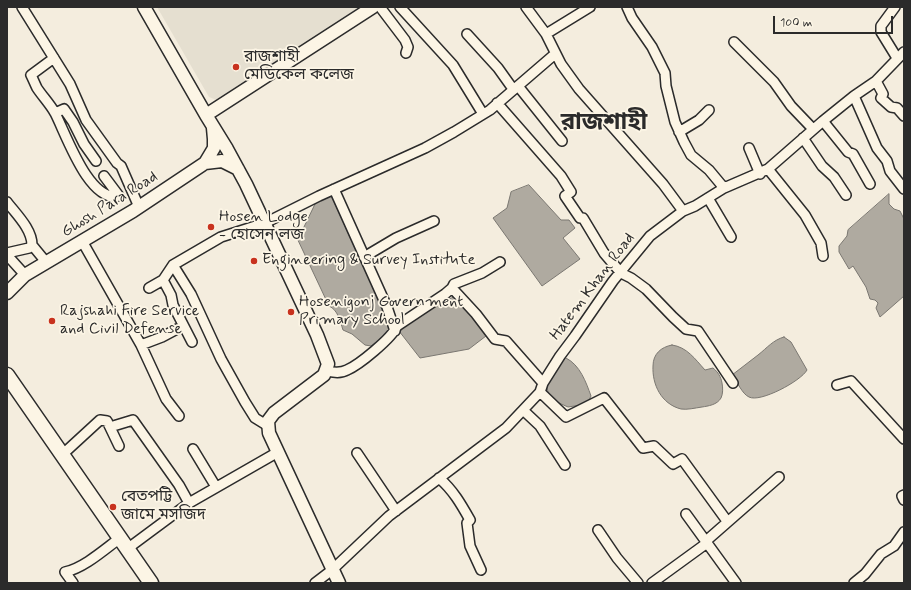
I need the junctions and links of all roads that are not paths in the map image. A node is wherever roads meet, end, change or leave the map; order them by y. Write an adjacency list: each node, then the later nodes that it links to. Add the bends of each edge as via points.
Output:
1 (22, 7): 17 (street)
2 (144, 7): 26 (main road)
3 (149, 7): 26 (main road)
4 (373, 7): 26 (main road)
5 (380, 7): 14 (street, via 405,40 408,47)
6 (400, 7): 24 (street, via 453,65)
7 (526, 7): 12 (street)
8 (590, 7): 12 (street)
9 (627, 7): 29 (street, via 665,73)
10 (895, 7): 16 (street, via 881,26 881,32)
11 (467, 34): 19 (street)
12 (546, 34): 15 (street)
13 (734, 42): 28 (street, via 774,82)
14 (406, 53)
15 (555, 54): 19 (street); 46 (street, via 579,89 658,178)
16 (900, 55): 18 (street, Hatem Khan Road)
17 (54, 58): 23 (street, via 31,75); 45 (street, via 70,84 86,120 121,166)
18 (876, 81): 20 (street, Hatem Khan Road); 25 (street, via 883,94 881,98 891,107 898,108)
19 (515, 87): 21 (street); 31 (street)
20 (854, 96): 27 (street, Hatem Khan Road); 41 (street, via 877,148)
21 (497, 103): 24 (street); 58 (street, via 561,176 571,192 565,196 580,218 583,218 604,254)
22 (709, 110): 29 (street, via 699,120)
23 (55, 113): 33 (street, via 64,109); 37 (street, via 78,163 96,188 107,195 119,196)
24 (483, 114): 39 (street, via 424,148)
25 (904, 116)
26 (211, 119): 34 (main road, Ghosh Para Road, via 214,139 212,152); 35 (main road)
27 (823, 121): 28 (street, Hatem Khan Road); 38 (street, via 848,152 853,154)
28 (813, 130): 30 (street, Hatem Khan Road)
29 (679, 132): 40 (street, via 691,155 709,170)
30 (803, 138): 36 (street, Hatem Khan Road); 42 (street)
31 (562, 140)
32 (749, 148): 36 (street)
33 (96, 160)
34 (205, 163): 35 (main road, via 222,161); 45 (main road, Ghosh Para Road)
35 (238, 169): 48 (main road)
36 (764, 171): 40 (street, Hatem Khan Road); 53 (street, via 804,215 821,243)
37 (104, 176)
38 (870, 184)
39 (334, 188): 48 (street); 54 (street)
40 (724, 188): 43 (street, Hatem Khan Road)
41 (904, 189)
42 (846, 195)
43 (708, 198): 46 (street, Hatem Khan Road); 49 (street)
44 (7, 202): 51 (street, via 32,237)
45 (139, 207): 50 (main road, Ghosh Para Road)
46 (683, 211): 58 (street, Hatem Khan Road, via 650,236)
47 (434, 221): 54 (street, via 396,238)
48 (265, 223): 57 (street, via 221,237); 69 (main road, via 317,335 328,364)
49 (731, 237)
50 (82, 241): 55 (main road, Ghosh Para Road); 68 (street)
51 (32, 245): 52 (street); 55 (street)
52 (7, 254): 59 (street)
53 (823, 256)
54 (364, 257): 66 (street)
55 (46, 262): 59 (main road, Ghosh Para Road)
56 (500, 262): 63 (street, via 482,273 454,284)
57 (173, 265): 60 (street); 76 (street, via 191,294 221,360 245,402 255,418)
58 (621, 273): 71 (street, via 646,289 686,329 698,331); 73 (street, Hatem Khan Road, via 560,356)
59 (28, 276): 61 (main road, Ghosh Para Road); 64 (main road, Ghosh Para Road)
60 (163, 280): 62 (street); 67 (street)
61 (7, 284)
62 (149, 288)
63 (452, 288): 66 (street, via 397,326); 73 (street, via 495,339 506,341)
64 (7, 293)
65 (177, 328): 68 (street)
66 (395, 331): 69 (street, via 347,371)
67 (192, 342)
68 (141, 345): 75 (street, via 166,399)
69 (325, 371): 76 (main road, via 324,375 274,413 268,421)
70 (7, 375): 83 (highway)
71 (733, 383)
72 (837, 385): 78 (street, via 851,381)
73 (542, 388): 74 (street, Hatem Khan Road); 93 (street, via 566,417 604,398 643,448 654,446 673,464 682,459)
74 (523, 410): 84 (street, via 540,426); 86 (street, Hatem Khan Road, via 506,428)
75 (179, 416)
76 (268, 426): 81 (main road)
77 (110, 427): 79 (street); 83 (street, via 107,421 100,420); 90 (street, via 133,420)
78 (904, 439)
79 (119, 446)
80 (193, 449): 87 (street)
81 (278, 452): 87 (street); 98 (main road)
82 (357, 453): 91 (street)
83 (62, 454): 97 (highway)
84 (565, 465)
85 (779, 477): 93 (street)
86 (439, 478): 91 (street, Hatem Khan Road); 99 (street, via 456,496 470,520 466,523 470,546)
87 (216, 487): 90 (street)
88 (904, 495): 89 (street)
89 (904, 500)
90 (189, 503): 97 (street)
91 (396, 511): 98 (street, Hatem Khan Road)
92 (686, 514): 96 (street)
93 (728, 522): 96 (street)
94 (598, 530): 104 (street)
95 (904, 532): 107 (street, via 894,546 881,554)
96 (706, 542): 105 (street); 106 (street)
97 (124, 544): 100 (street, via 65,572); 101 (highway)
98 (332, 570): 102 (street, Hatem Khan Road); 103 (main road)
99 (481, 570)
100 (74, 583)
101 (151, 583)
102 (315, 583)
103 (339, 583)
104 (638, 583)
105 (652, 583)
106 (736, 583)
107 (854, 583)

